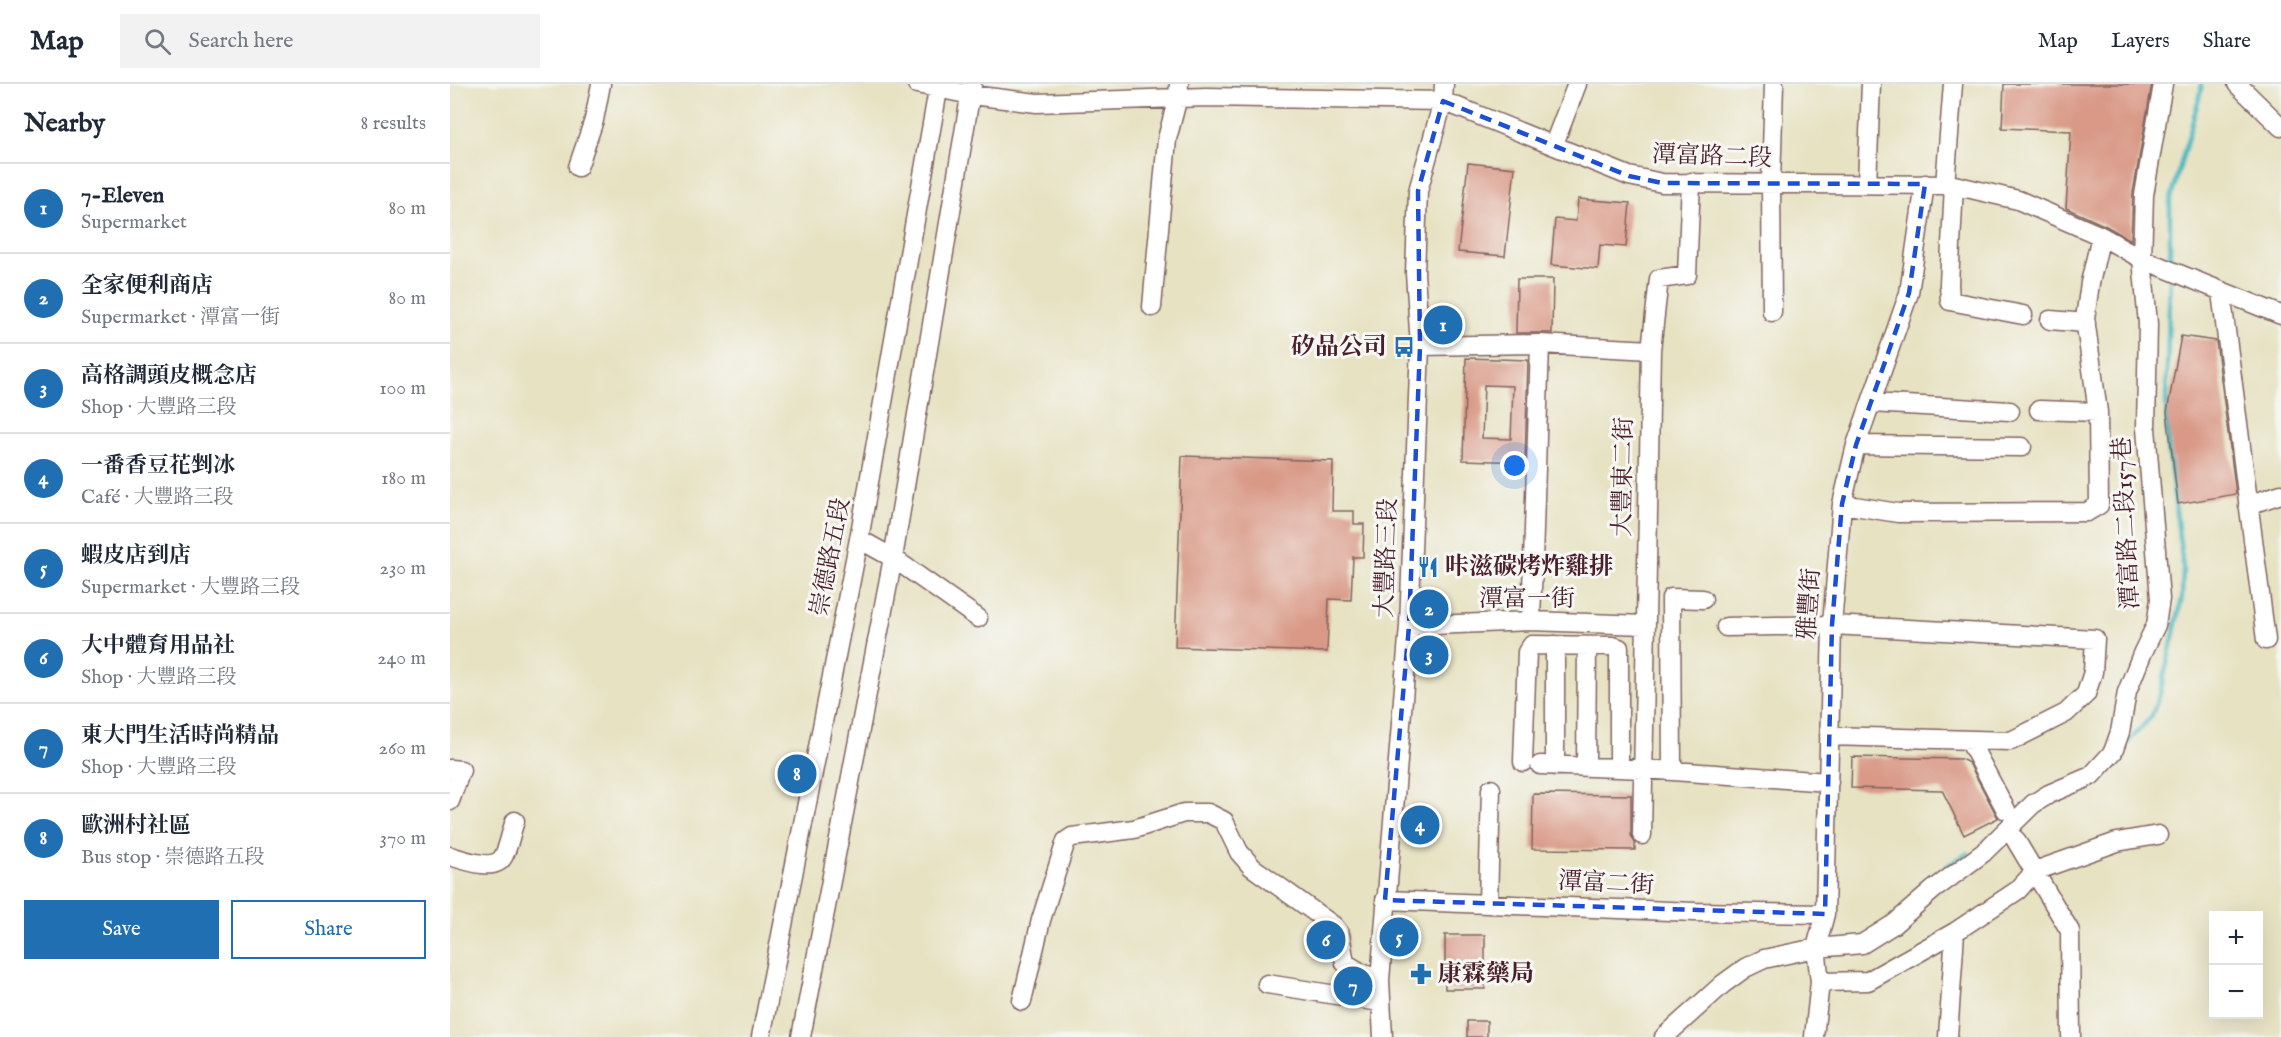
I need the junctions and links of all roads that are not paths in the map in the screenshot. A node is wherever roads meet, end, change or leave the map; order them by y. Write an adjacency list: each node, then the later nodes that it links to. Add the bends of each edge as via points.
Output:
1 (601, 84): 17 (street)
2 (917, 84): 9 (street, 潭富路二段)
3 (1576, 84): 16 (street)
4 (1774, 84): 19 (street)
5 (1871, 84): 20 (street)
6 (1953, 84): 22 (street)
7 (2163, 84): 24 (street, 潭富路二段157巷, via 2144,195)
8 (2237, 84): 15 (street)
9 (938, 87): 10 (street, 潭富路二段); 44 (street, 崇德路五段)
10 (971, 90): 11 (street, 潭富路二段, via 1037,102); 45 (street)
11 (1179, 91): 12 (street, 潭富路二段); 26 (street, via 1167,139)
12 (1210, 91): 13 (street, 潭富路二段)
13 (1244, 91): 14 (street, 潭富路二段)
14 (1444, 92): 16 (street, 潭富路二段); 33 (street, 大豐路三段, via 1418,191 1416,273)
15 (2281, 127)
16 (1554, 144): 18 (street, 潭富路二段, via 1629,176 1662,183)
17 (578, 167)
18 (1691, 182): 19 (street, 潭富路二段); 34 (street, 大豐東二街, via 1687,275 1659,279)
19 (1771, 183): 20 (street, 潭富路二段); 27 (street)
20 (1867, 184): 21 (street, 潭富路二段)
21 (1925, 184): 22 (street, 潭富路二段); 35 (street, 雅豐街, via 1910,293)
22 (1949, 185): 23 (street, 潭富路二段, via 2018,200); 28 (street, via 1950,301)
23 (2101, 236): 24 (street, 潭富路二段); 31 (street)
24 (2142, 259): 25 (street, 潭富路二段); 78 (street, 潭富路二段157巷, via 2148,324 2146,428 2160,599 2156,625 2127,692 2113,752 2091,776 2033,804 1983,854 1894,924 1862,944)
25 (2221, 292): 29 (street, 潭富路二段); 43 (street)
26 (1152, 307)
27 (1772, 312)
28 (2023, 315)
29 (2281, 315)
30 (2050, 320): 31 (street)
31 (2086, 323): 38 (street)
32 (1540, 344): 33 (street); 34 (street); 48 (street)
33 (1420, 346): 51 (street, 大豐路三段)
34 (1651, 350): 49 (street, 大豐東二街)
35 (1871, 403): 37 (street); 39 (street, 雅豐街)
36 (2038, 410): 38 (street)
37 (2010, 411)
38 (2098, 412): 42 (street, via 2100,505 2087,512 1898,513)
39 (1856, 444): 40 (street); 42 (street, 雅豐街)
40 (2022, 447)
41 (2281, 494): 43 (street)
42 (1842, 504): 50 (street, 雅豐街)
43 (2248, 505): 53 (street)
44 (859, 539): 45 (street); 84 (street, 崇德路五段)
45 (893, 558): 47 (street); 85 (street)
46 (1703, 599): 63 (street, via 1671,598)
47 (978, 618)
48 (1531, 621): 49 (street, 潭富一街); 51 (street, 潭富一街)
49 (1645, 625): 62 (street, 大豐東二街)
50 (1832, 625): 52 (street); 56 (street, 雅豐街); 57 (street, via 2095,639 2094,672 2086,694 2066,713 2011,741)
51 (1409, 627): 74 (street, 大豐路三段)
52 (1726, 627)
53 (2265, 640)
54 (1555, 645): 55 (street); 58 (street); 58 (street, via 1532,645 1527,652)
55 (1587, 646): 59 (street); 60 (street, via 1618,648)
56 (1830, 736): 57 (street); 64 (street, 雅豐街)
57 (1969, 740): 67 (street)
58 (1539, 764): 59 (street)
59 (1586, 767): 60 (street)
60 (1619, 768): 62 (street)
61 (461, 770): 66 (street)
62 (1644, 770): 63 (street); 69 (street, 大豐東二街)
63 (1672, 771): 64 (street)
64 (1829, 782): 76 (street, 雅豐街)
65 (1491, 789): 75 (street)
66 (450, 801)
67 (2006, 810)
68 (515, 821): 72 (street, via 504,856 498,862 488,864)
69 (1642, 835)
70 (2158, 835): 73 (street, via 2117,842)
71 (2015, 840): 73 (street)
72 (450, 856)
73 (2035, 871): 77 (street, via 2018,890); 90 (street, via 2070,931)
74 (1385, 900): 75 (street, 潭富二街); 79 (street, 大豐路三段)
75 (1488, 903): 76 (street, 潭富二街)
76 (1825, 914): 78 (street, 雅豐街)
77 (1955, 932): 80 (street, via 1868,981); 89 (street)
78 (1816, 948): 80 (street, 雅豐街); 87 (street, 潭富路二段157巷, via 1764,959 1745,968)
79 (1380, 980): 82 (street, via 1345,963 1340,934 1334,926 1252,867 1239,852 1224,821 1208,813 1184,813 1134,828 1066,841 1041,920); 83 (street, 大豐路三段)
80 (1820, 982): 88 (street, 雅豐街)
81 (1267, 984): 83 (street)
82 (1022, 1001)
83 (1380, 1002): 86 (street, 大豐路三段)
84 (761, 1037)
85 (801, 1037)
86 (1383, 1037)
87 (1664, 1037)
88 (1814, 1037)
89 (1948, 1037)
90 (2071, 1037)

